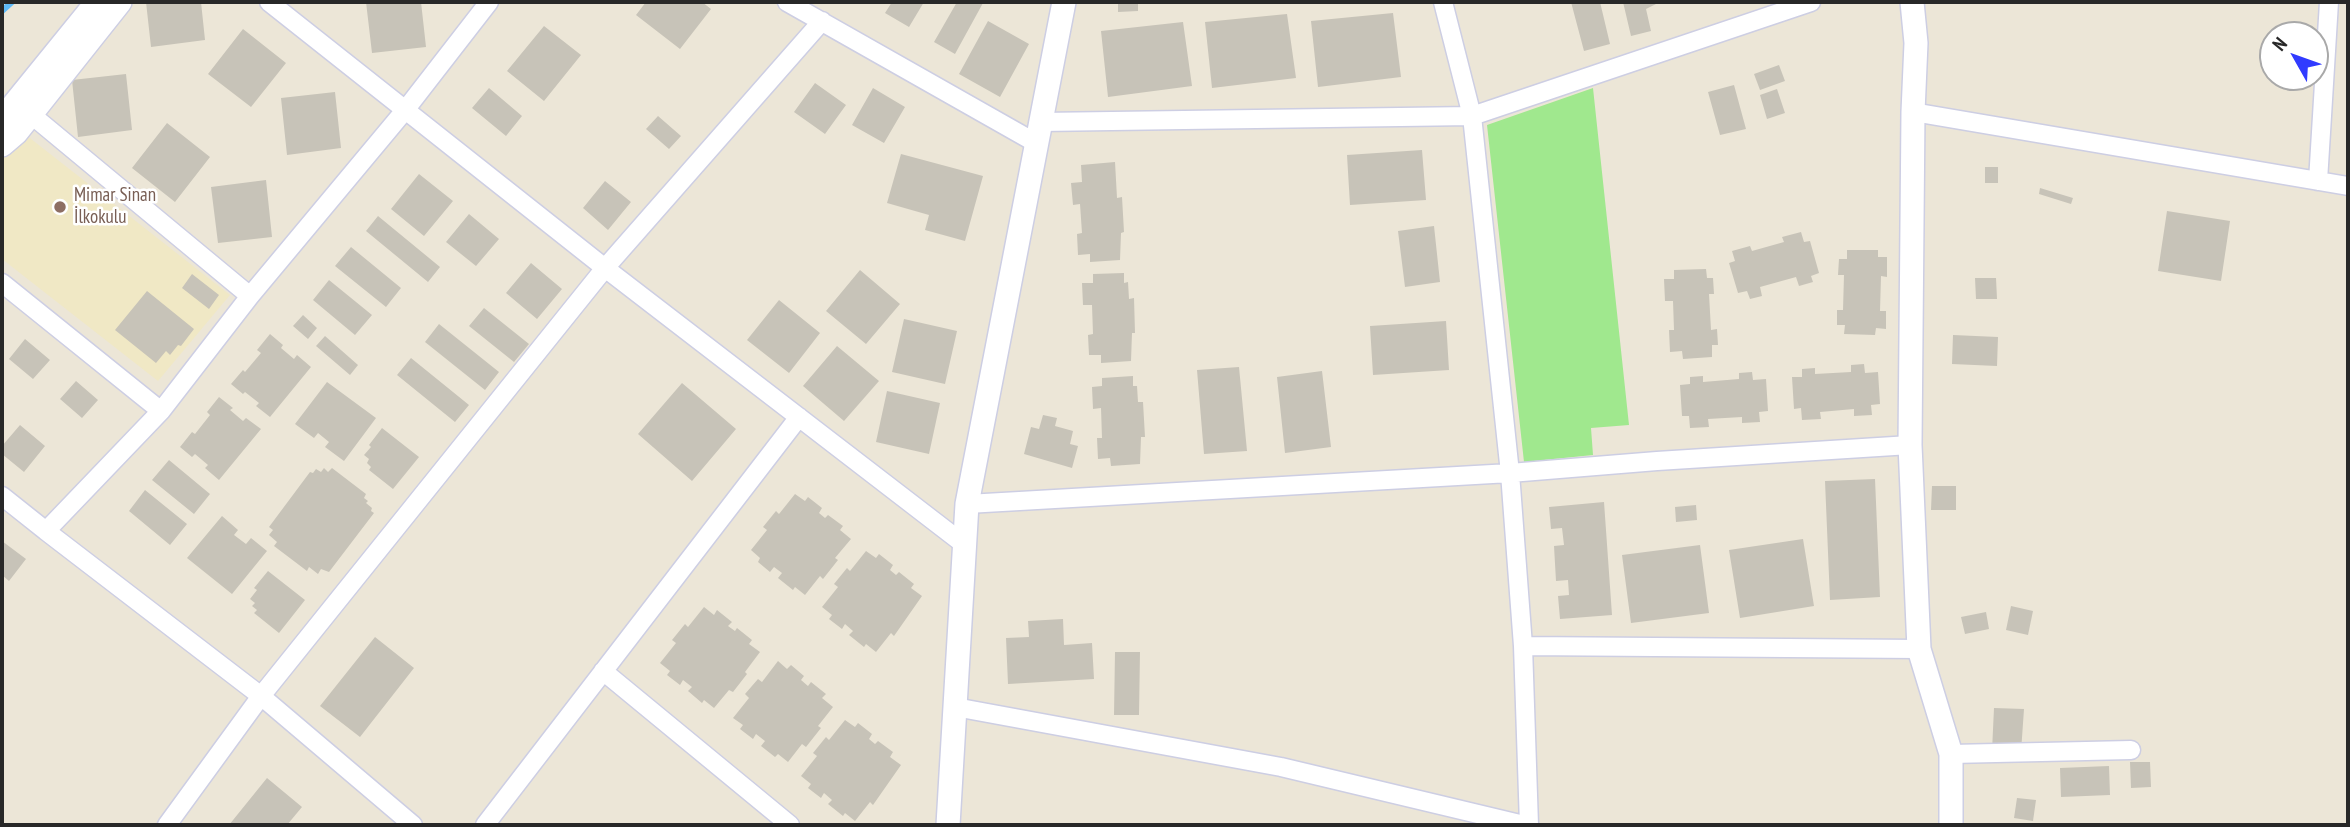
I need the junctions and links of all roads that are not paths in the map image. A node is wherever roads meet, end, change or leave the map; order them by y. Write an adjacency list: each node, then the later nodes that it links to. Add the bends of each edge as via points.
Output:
1 (97, 2): 13 (street)
2 (120, 2): 13 (street)
3 (269, 2): 12 (street)
4 (489, 2): 12 (street)
5 (787, 2): 11 (street)
6 (1064, 2): 16 (street)
7 (1443, 2): 15 (street)
8 (1811, 2): 15 (street)
9 (1912, 2): 14 (street, via 1916,43)
10 (2329, 2): 18 (street)
11 (822, 21): 16 (street); 20 (street)
12 (406, 109): 20 (street); 22 (street)
13 (16, 112): 17 (street, via 16,133); 22 (street)
14 (1913, 112): 18 (street); 25 (street)
15 (1472, 116): 16 (street); 26 (street)
16 (1038, 133): 28 (street)
17 (2, 145)
18 (2318, 181): 19 (street)
19 (2348, 186)
20 (605, 268): 24 (street); 34 (street)
21 (2, 283): 23 (street)
22 (250, 296): 23 (street)
23 (161, 411): 29 (street)
24 (799, 416): 30 (street); 33 (street)
25 (1910, 445): 26 (street); 32 (street)
26 (1510, 473): 28 (street); 31 (street)
27 (2, 496): 29 (street)
28 (967, 504): 30 (street)
29 (46, 531): 34 (street)
30 (965, 545): 35 (street)
31 (1523, 646): 32 (street); 43 (street)
32 (1919, 649): 37 (street)
33 (603, 671): 40 (street); 41 (street)
34 (261, 696): 38 (street); 39 (street)
35 (955, 707): 42 (street); 43 (street, via 1281,767)
36 (2131, 750): 37 (street)
37 (1951, 754): 44 (street)
38 (167, 825)
39 (413, 825)
40 (485, 825)
41 (790, 825)
42 (948, 825)
43 (1527, 825)
44 (1951, 825)

